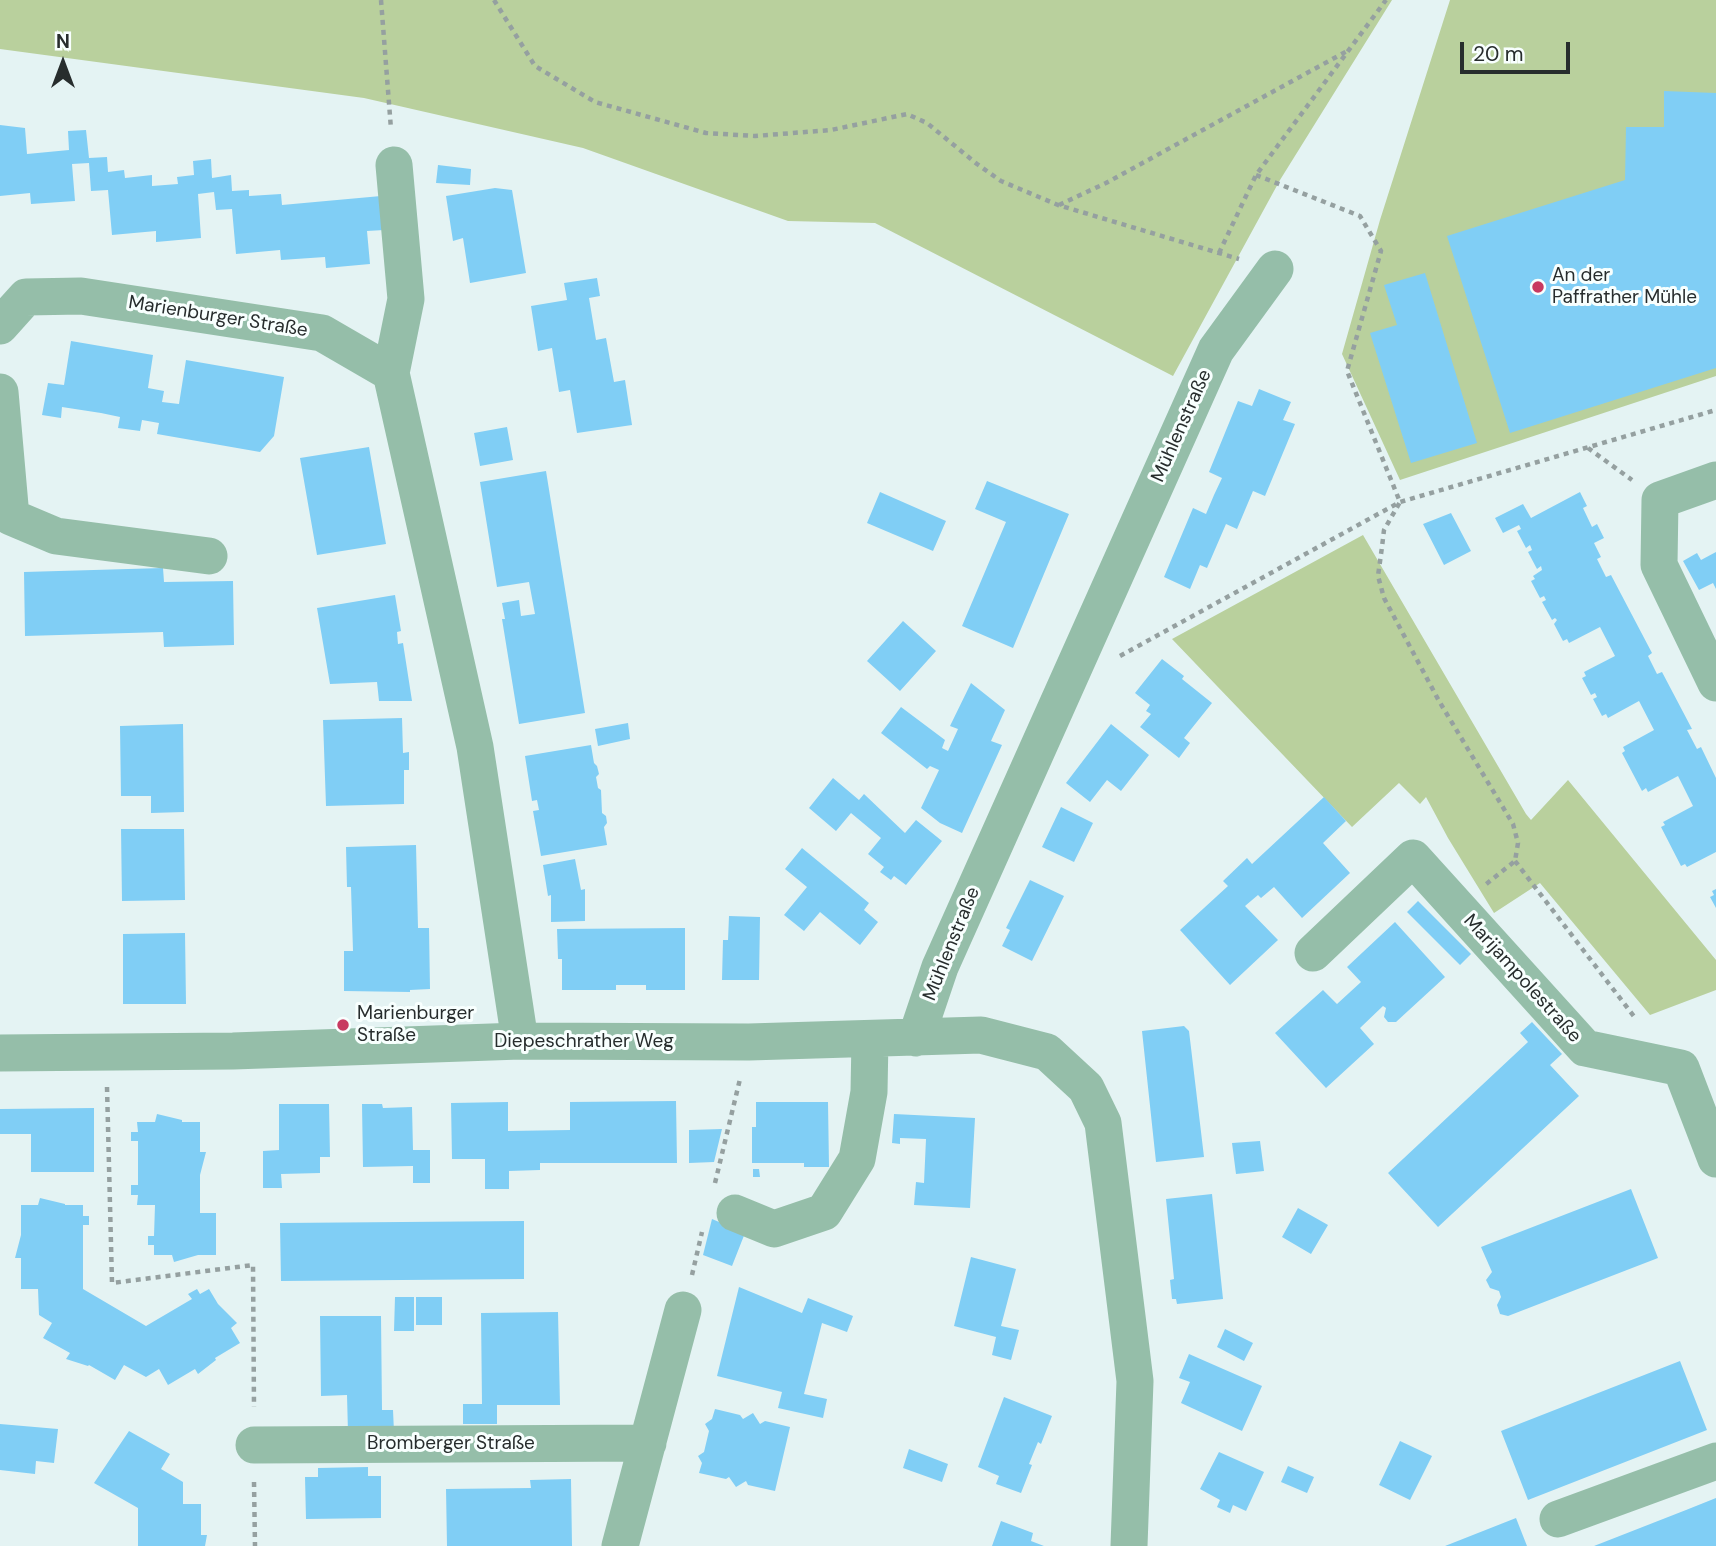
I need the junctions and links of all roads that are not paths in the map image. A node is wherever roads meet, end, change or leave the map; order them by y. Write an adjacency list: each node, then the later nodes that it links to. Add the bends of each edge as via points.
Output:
1 (394, 165): 4 (street, via 406,299)
2 (1275, 269): 10 (street, Mühlenstraße, via 1216,350 940,967)
3 (0, 326): 4 (street, Marienburger Straße, via 26,297 81,296 322,333)
4 (391, 373): 12 (street, via 475,747)
5 (0, 393): 7 (street, via 11,517 55,536)
6 (1716, 480): 8 (street, via 1660,500 1659,565)
7 (209, 556)
8 (1716, 683)
9 (1313, 953): 14 (street, Marijampolestraße, via 1413,858 1585,1048 1681,1069)
10 (916, 1038): 11 (street, Diepeschrather Weg); 22 (street, via 981,1035 1047,1052 1086,1088 1103,1123 1135,1381)
11 (870, 1039): 12 (street, Diepeschrather Weg); 15 (street, via 869,1092 857,1158 824,1212 774,1229)
12 (520, 1041): 13 (street, Diepeschrather Weg)
13 (0, 1053)
14 (1716, 1159)
15 (724, 1201)
16 (683, 1310): 17 (street)
17 (648, 1443): 18 (street, Bromberger Straße); 21 (street)
18 (254, 1445)
19 (1716, 1461): 20 (street)
20 (1558, 1519)
21 (620, 1546)
22 (1129, 1546)

